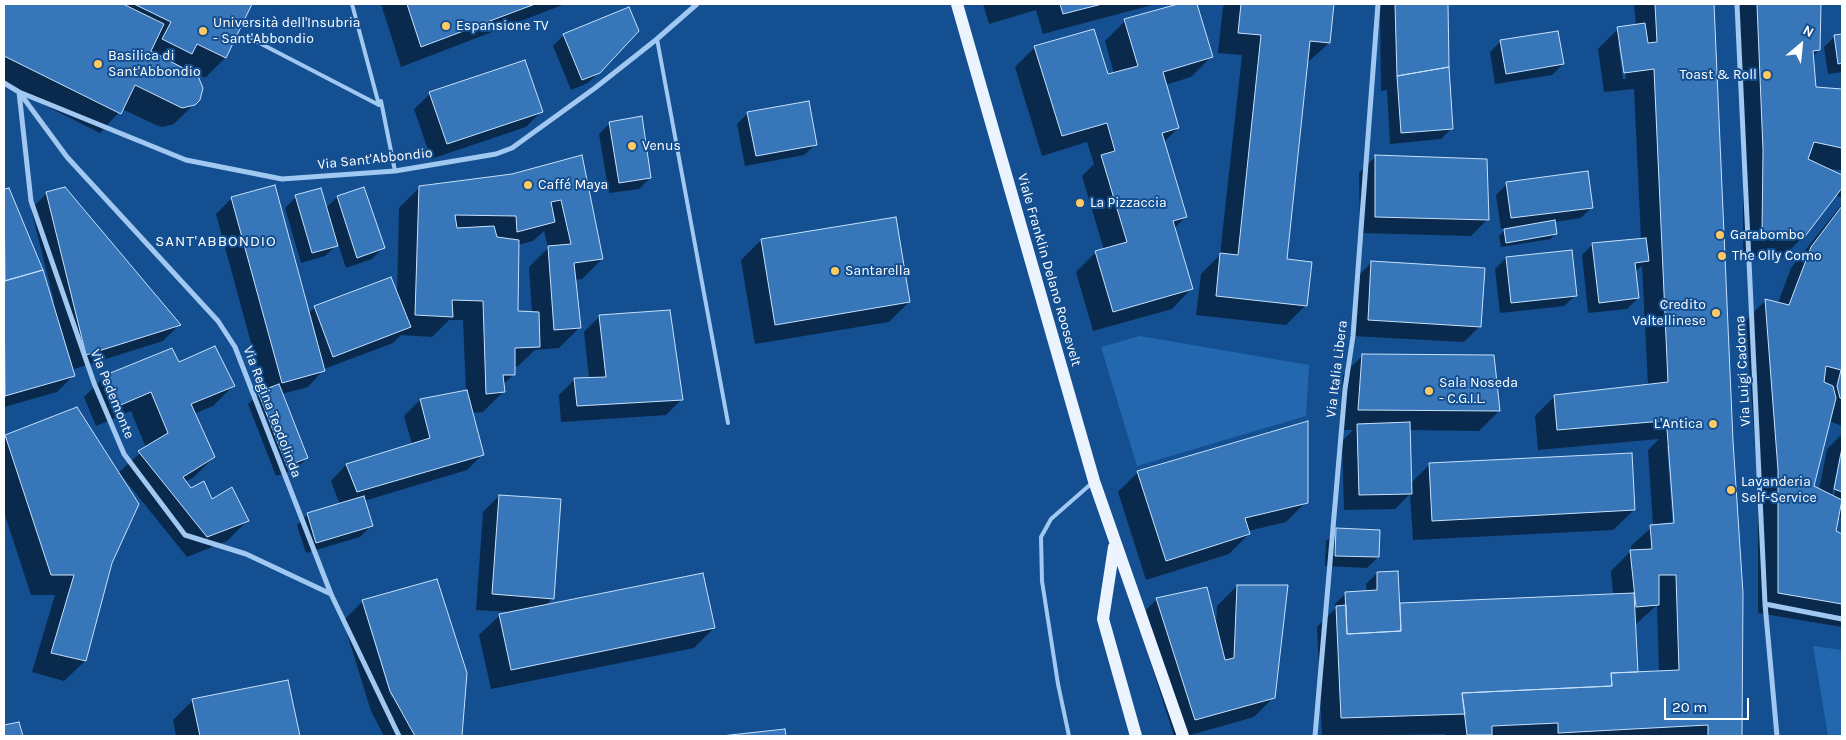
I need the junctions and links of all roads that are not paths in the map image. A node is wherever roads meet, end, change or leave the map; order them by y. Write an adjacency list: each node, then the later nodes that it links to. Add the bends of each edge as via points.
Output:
1 (352, 4): 10 (lane)
2 (696, 4): 7 (street, Via Sant'Abbondio)
3 (957, 4): 13 (main road, Viale Franklin Delano Roosevelt)
4 (1378, 4): 22 (street, Via Italia Libera, via 1353,336 1345,389)
5 (1737, 4): 16 (street, Via Luigi Cadorna)
6 (246, 36): 10 (lane)
7 (657, 39): 11 (street, Via Sant'Abbondio, via 512,148 496,154); 12 (lane)
8 (4, 82): 9 (street)
9 (19, 92): 11 (street, Via Sant'Abbondio, via 186,160 282,179); 15 (street, Via Regina Teodolinda, via 67,158 218,321 235,347); 15 (street, Via Pedemonte, via 31,201 94,383 124,454 185,535 246,554)
10 (379, 105): 11 (lane, via 381,101)
11 (395, 171)
12 (728, 423)
13 (1094, 481): 14 (main road, Viale Franklin Delano Roosevelt); 20 (lane, via 1051,519 1041,537 1042,581)
14 (1114, 545): 18 (main road, Viale Franklin Delano Roosevelt); 21 (main road, Viale Franklin Delano Roosevelt, via 1103,619)
15 (331, 594): 19 (street, Via Regina Teodolinda)
16 (1766, 604): 17 (street); 23 (street, Via Luigi Cadorna)
17 (1842, 619)
18 (1184, 735)
19 (399, 736)
20 (1069, 736)
21 (1136, 736)
22 (1315, 736)
23 (1777, 736)

